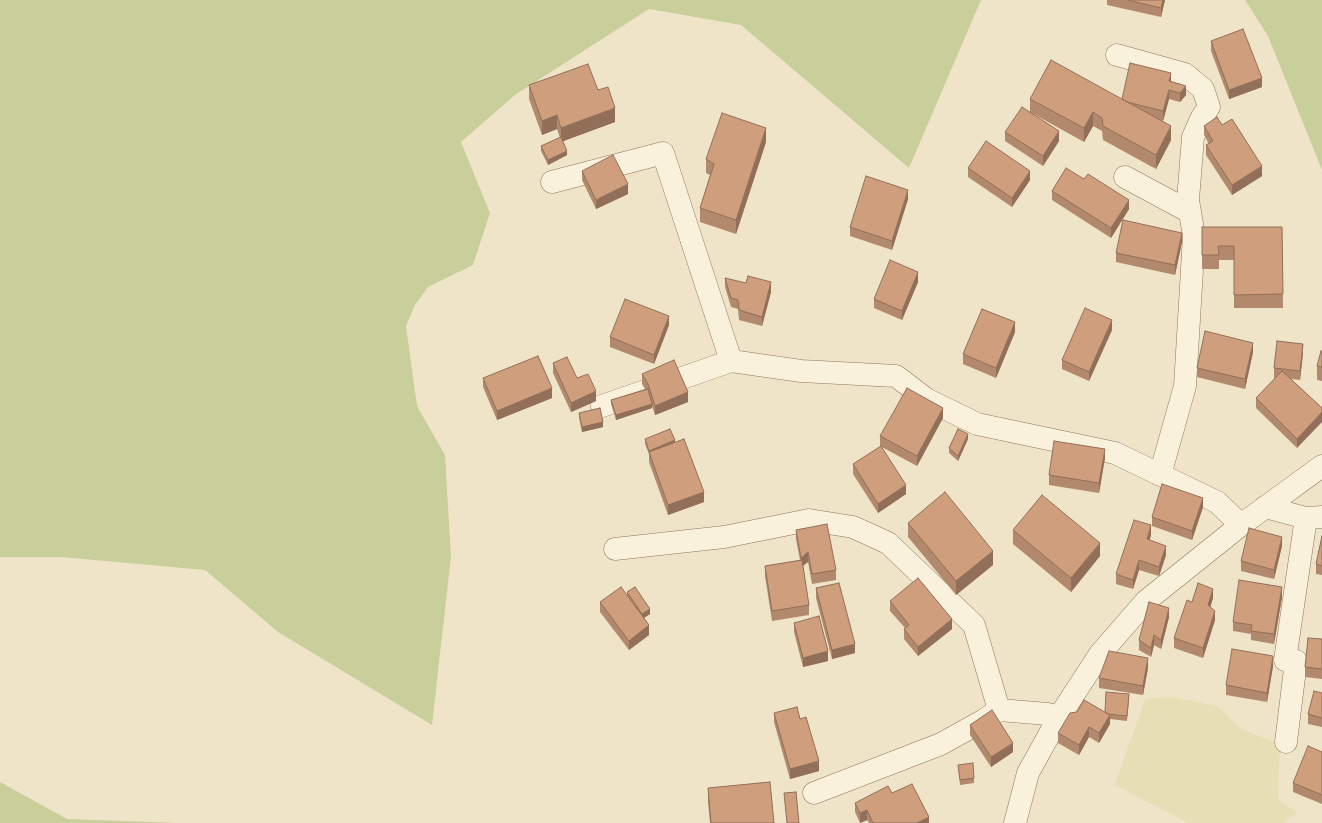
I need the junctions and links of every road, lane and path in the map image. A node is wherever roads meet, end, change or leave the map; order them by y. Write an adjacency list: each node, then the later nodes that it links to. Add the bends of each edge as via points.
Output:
1 (1117, 55): 4 (street, via 1185,74 1203,88 1209,107 1193,138 1188,200)
2 (1125, 177): 4 (street)
3 (552, 182): 5 (street, via 663,153)
4 (1190, 212): 8 (street, via 1194,236 1185,386)
5 (731, 360): 6 (street); 8 (street, via 801,371 896,376 926,399 977,424 1115,453)
6 (602, 406)
7 (1322, 466): 9 (street)
8 (1160, 475): 11 (street, via 1217,502)
9 (1265, 507): 10 (street); 11 (street)
10 (1314, 517): 15 (street, via 1285,660 1296,661)
11 (1241, 525): 14 (street, via 1146,601 1100,654)
12 (615, 549): 13 (street, via 724,537 809,520 854,527 888,543 974,625)
13 (1000, 710): 14 (street, via 1048,714); 16 (street, via 942,744)
14 (1059, 718): 17 (street, via 1028,773)
15 (1286, 742)
16 (814, 792)
17 (1014, 823)

